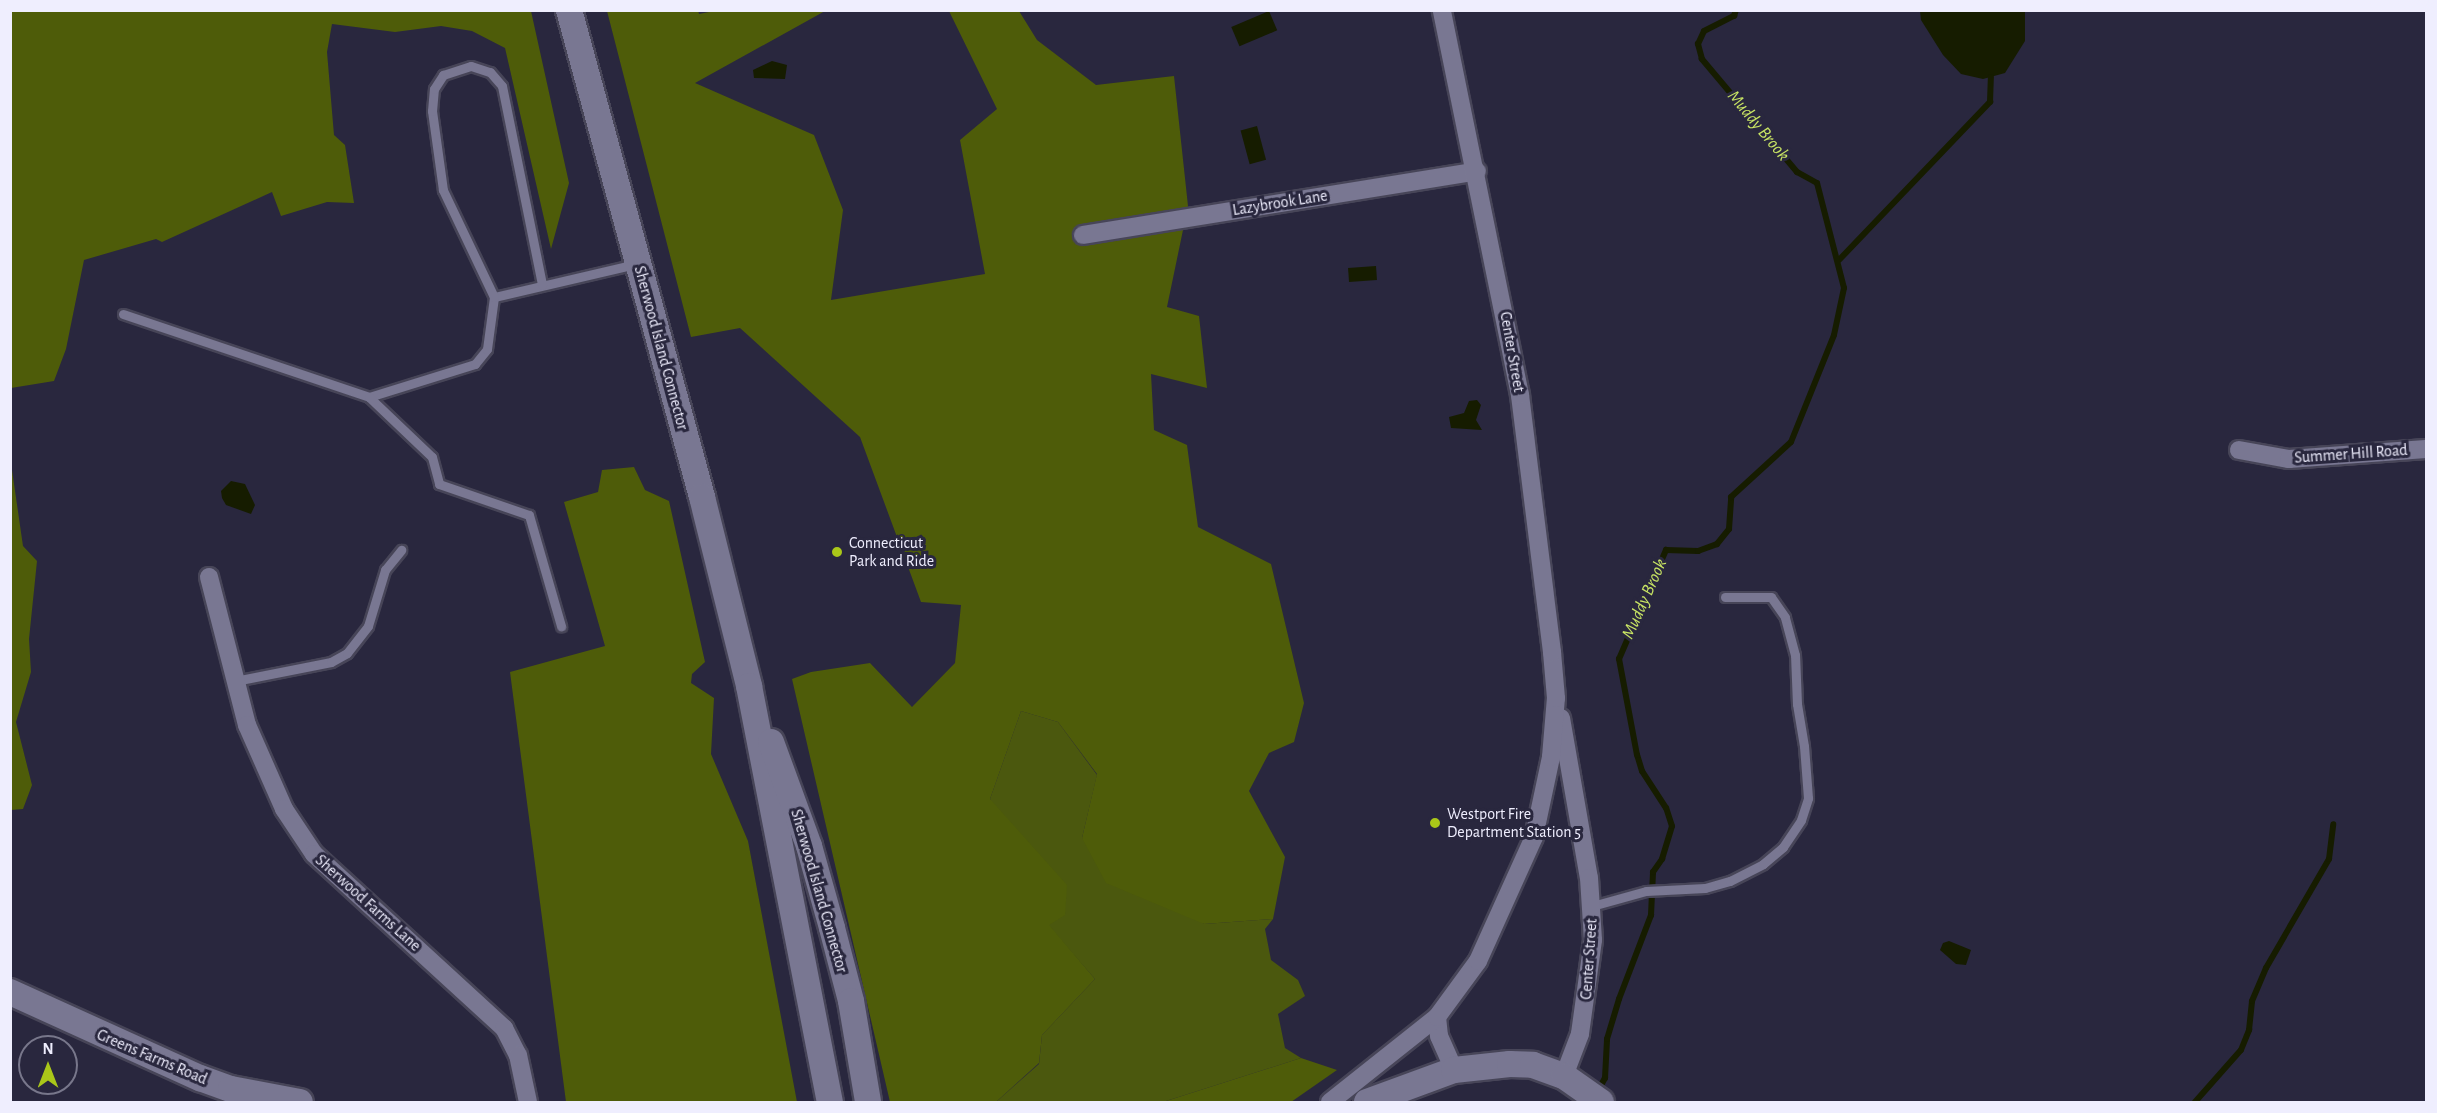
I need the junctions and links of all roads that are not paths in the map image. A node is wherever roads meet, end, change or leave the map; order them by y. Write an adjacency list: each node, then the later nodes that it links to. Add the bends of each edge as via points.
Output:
1 (569, 10): 5 (main road, Sherwood Island Connector)
2 (1442, 10): 3 (street, Center Street)
3 (1476, 171): 4 (street, Lazybrook Lane); 18 (street, Center Street, via 1520,394)
4 (1083, 235)
5 (639, 264): 6 (lane); 17 (main road, Sherwood Island Connector)
6 (542, 285): 7 (lane); 7 (lane, via 502,86 490,72 471,66 456,68 443,75 434,89 432,111 443,190)
7 (494, 297): 9 (lane, via 488,350 475,364)
8 (123, 314): 9 (lane)
9 (369, 397): 15 (lane, via 432,457 439,484 530,515)
10 (2239, 450): 11 (street, Summer Hill Road, via 2289,459)
11 (2427, 450)
12 (401, 550): 16 (lane, via 385,570 368,626 347,653 331,662)
13 (209, 577): 16 (street, Sherwood Farms Lane)
14 (1725, 597): 19 (lane, via 1771,597 1785,617 1796,655 1808,798 1801,820 1783,847 1763,864 1730,881 1705,888 1646,891)
15 (561, 626)
16 (235, 681): 26 (street, Sherwood Farms Lane, via 247,725 284,809 314,854 493,1015 518,1055)
17 (749, 686): 27 (main road, Sherwood Island Connector); 28 (main road, Sherwood Island Connector, via 812,856 851,1001)
18 (1556, 699): 19 (street, Center Street); 21 (street, Center Street, via 1551,757 1534,837 1478,961)
19 (1592, 906): 23 (street, Center Street, via 1593,940 1580,1034)
20 (10, 992): 24 (main road, Greens Farms Road)
21 (1437, 1017): 22 (street, via 1439,1036); 29 (street, Center Street)
22 (1454, 1071): 23 (main road, via 1533,1065); 30 (main road)
23 (1582, 1088)
24 (230, 1096): 25 (main road, Greens Farms Road)
25 (300, 1102)
26 (528, 1102)
27 (830, 1102)
28 (868, 1102)
29 (1330, 1102)
30 (1367, 1102)

